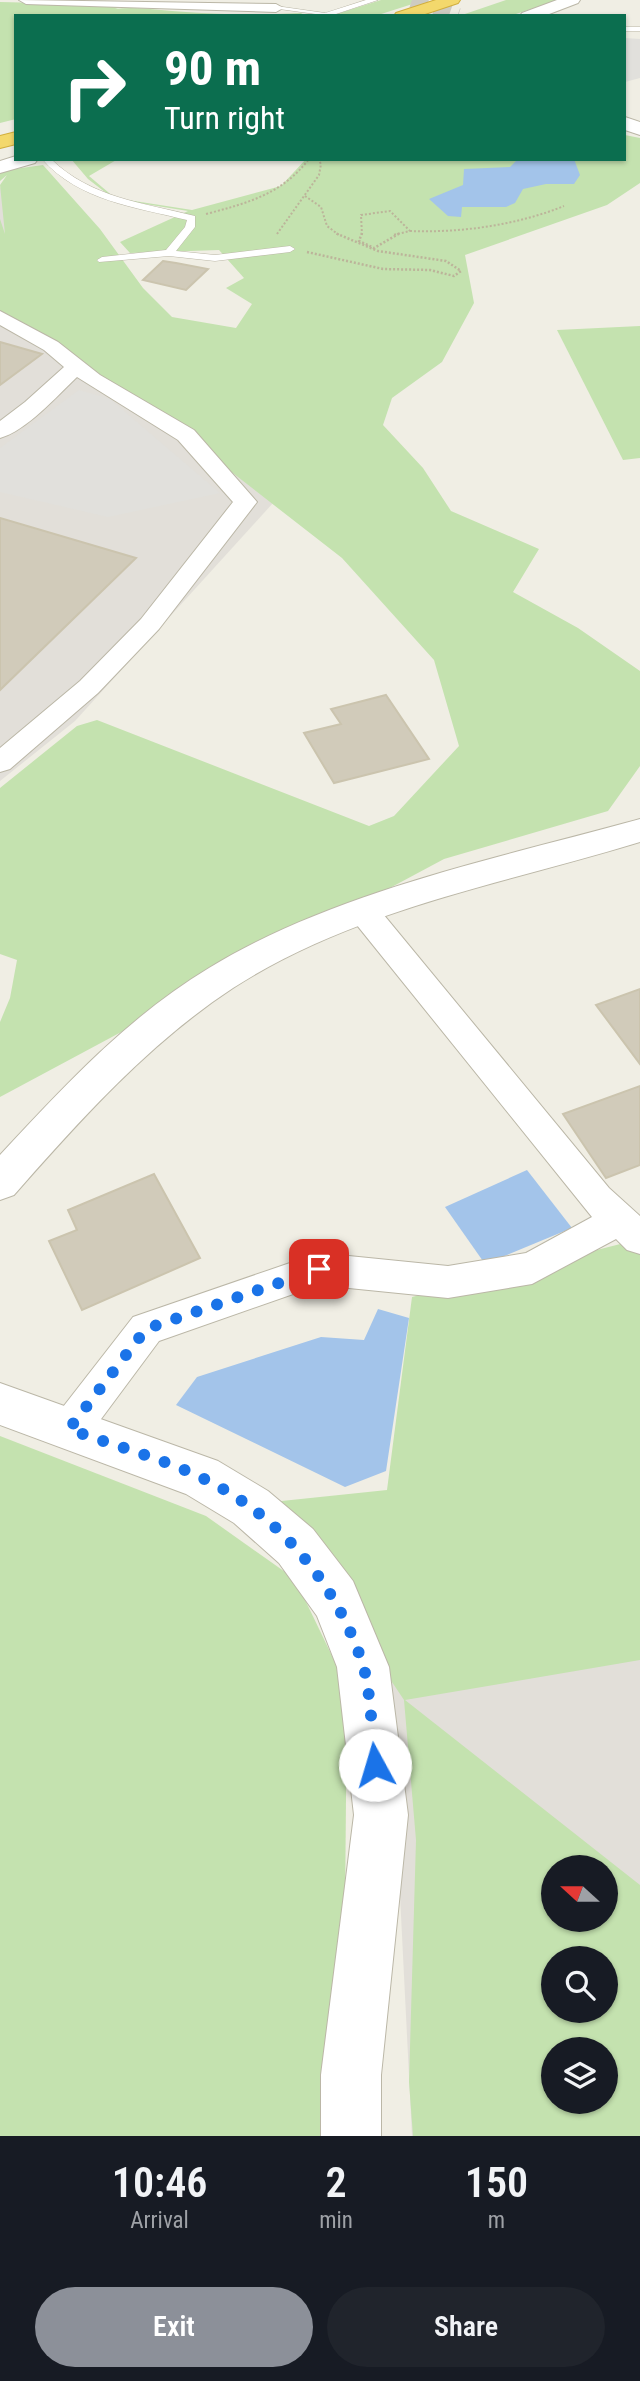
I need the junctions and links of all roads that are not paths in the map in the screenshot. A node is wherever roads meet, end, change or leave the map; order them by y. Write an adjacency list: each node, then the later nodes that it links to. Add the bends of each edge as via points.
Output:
1 (26, 0): 7 (street)
2 (374, 0): 10 (lane)
3 (452, 0): 11 (highway)
4 (572, 0): 13 (street)
5 (186, 3): 7 (street); 8 (street)
6 (473, 4): 12 (highway)
7 (71, 6)
8 (276, 8): 9 (lane)
9 (317, 14)
10 (327, 14)
11 (408, 14)
12 (441, 14)
13 (534, 14)
14 (21, 161): 16 (street)
15 (48, 161): 18 (lane, via 59,174 90,192 192,218)
16 (0, 167)
17 (290, 249): 18 (lane, via 215,258)
18 (169, 253): 19 (lane)
19 (102, 260)
20 (0, 317): 21 (street)
21 (77, 366): 22 (street); 23 (street, via 186,435 245,502 150,624 89,687)
22 (0, 432)
23 (0, 763)
24 (640, 830): 25 (street)
25 (363, 911): 26 (street, via 221,978 149,1032 41,1136); 27 (street, via 596,1198)
26 (0, 1183)
27 (629, 1229): 29 (street, via 532,1268 448,1282 319,1269 146,1329)
28 (0, 1404): 29 (street)
29 (69, 1429): 30 (street, via 201,1477 251,1507 296,1546 335,1599 363,1667 381,1815 351,2075)
30 (351, 2136)

